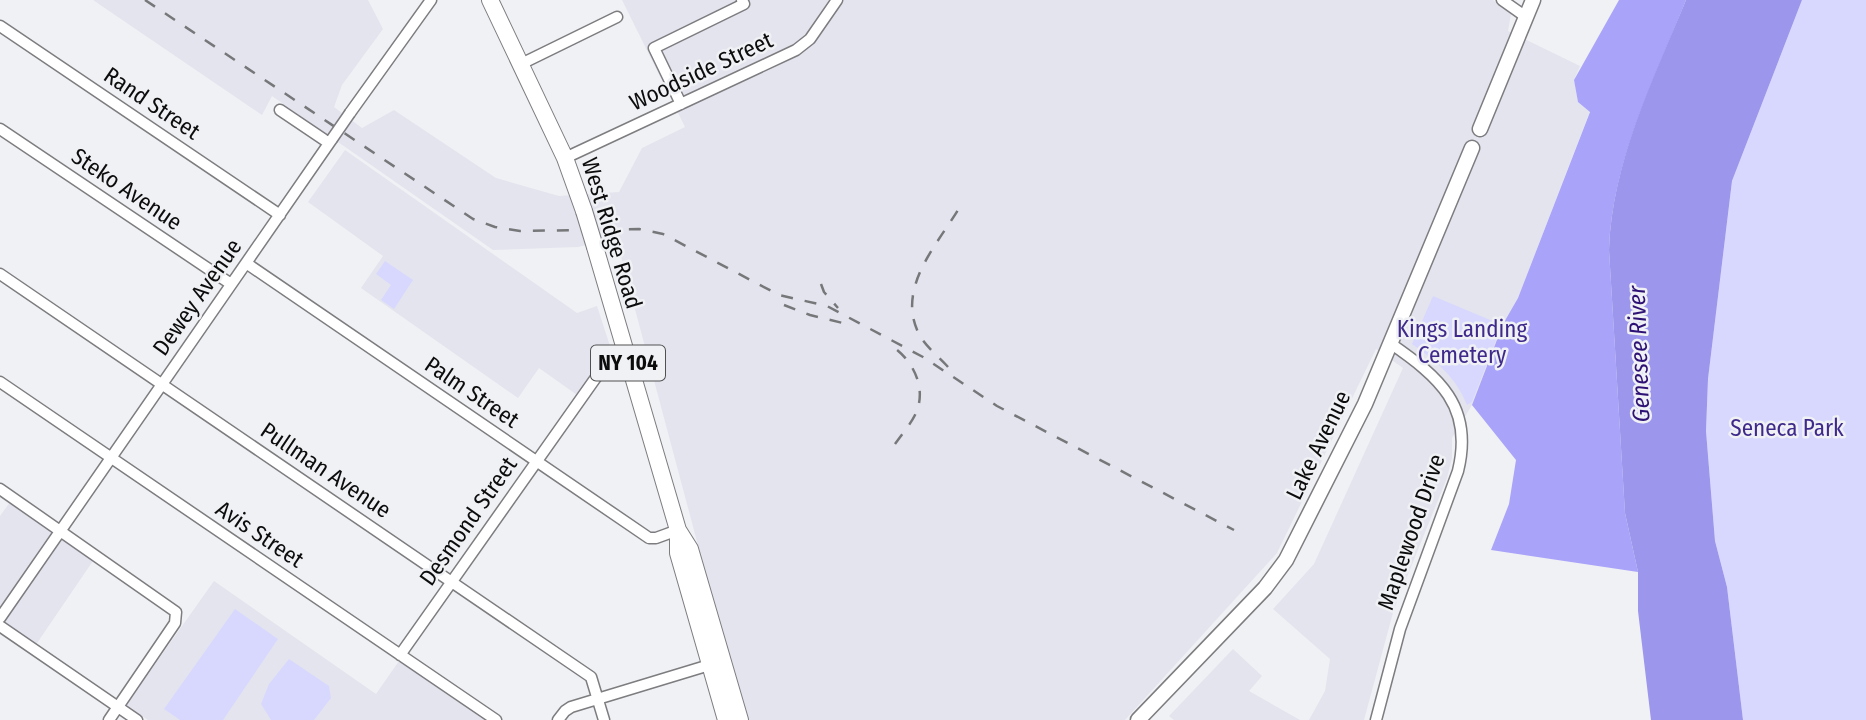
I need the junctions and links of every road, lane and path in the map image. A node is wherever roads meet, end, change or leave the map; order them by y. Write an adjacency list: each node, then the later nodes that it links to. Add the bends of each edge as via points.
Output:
1 (431, 0): 15 (street, Dewey Avenue, bridge)
2 (490, 0): 10 (highway, West Ridge Road / NY 104)
3 (742, 0): 11 (street, via 744,4 654,48)
4 (836, 0): 11 (street, Woodside Street, via 804,45)
5 (1503, 0): 8 (street)
6 (1533, 0): 8 (main road)
7 (617, 17): 10 (street)
8 (1526, 17): 14 (main road)
9 (0, 26): 18 (street, Rand Street)
10 (521, 64): 17 (highway, West Ridge Road / NY 104)
11 (681, 104): 17 (street, Woodside Street)
12 (280, 110): 15 (street)
13 (0, 129): 21 (street, Steko Avenue)
14 (1480, 129)
15 (331, 141): 18 (street, Dewey Avenue)
16 (1472, 148): 22 (main road, Lake Avenue)
17 (565, 158): 23 (highway, West Ridge Road / NY 104, bridge)
18 (280, 215): 19 (street, Dewey Avenue)
19 (246, 263): 21 (street, Dewey Avenue); 27 (street, Palm Street)
20 (0, 274): 25 (street, Pullman Avenue)
21 (231, 285): 25 (street, Dewey Avenue)
22 (1390, 344): 45 (main road, Lake Avenue, via 1356,423 1282,566); 46 (street, Maplewood Drive, via 1443,386 1459,419 1462,451 1400,629)
23 (623, 347): 27 (street, Desmond Street, via 608,359); 29 (highway, West Ridge Road / NY 104)
24 (0, 382): 26 (street, Avis Street)
25 (162, 384): 26 (street, Dewey Avenue); 31 (street, Pullman Avenue)
26 (111, 458): 30 (street, Dewey Avenue); 34 (street, Avis Street)
27 (535, 461): 29 (street, Palm Street, via 649,538); 31 (street, Desmond Street)
28 (0, 489): 30 (street)
29 (678, 530): 35 (highway, West Ridge Road / NY 104, via 690,550)
30 (61, 531): 32 (street, Dewey Avenue); 37 (street, via 176,612 174,623)
31 (452, 581): 34 (street, Desmond Street); 36 (street, Pullman Avenue, via 591,677)
32 (0, 618)
33 (0, 626): 37 (street)
34 (400, 654): 40 (street, Avis Street)
35 (716, 664): 36 (street); 43 (highway, West Ridge Road / NY 104); 44 (highway, West Ridge Road / NY 104)
36 (598, 699): 41 (street, via 567,709); 42 (street, Pullman Avenue)
37 (118, 706): 38 (street); 39 (street)
38 (109, 720)
39 (137, 720)
40 (496, 720)
41 (558, 720)
42 (604, 720)
43 (726, 720)
44 (740, 720)
45 (1138, 720)
46 (1376, 720)

